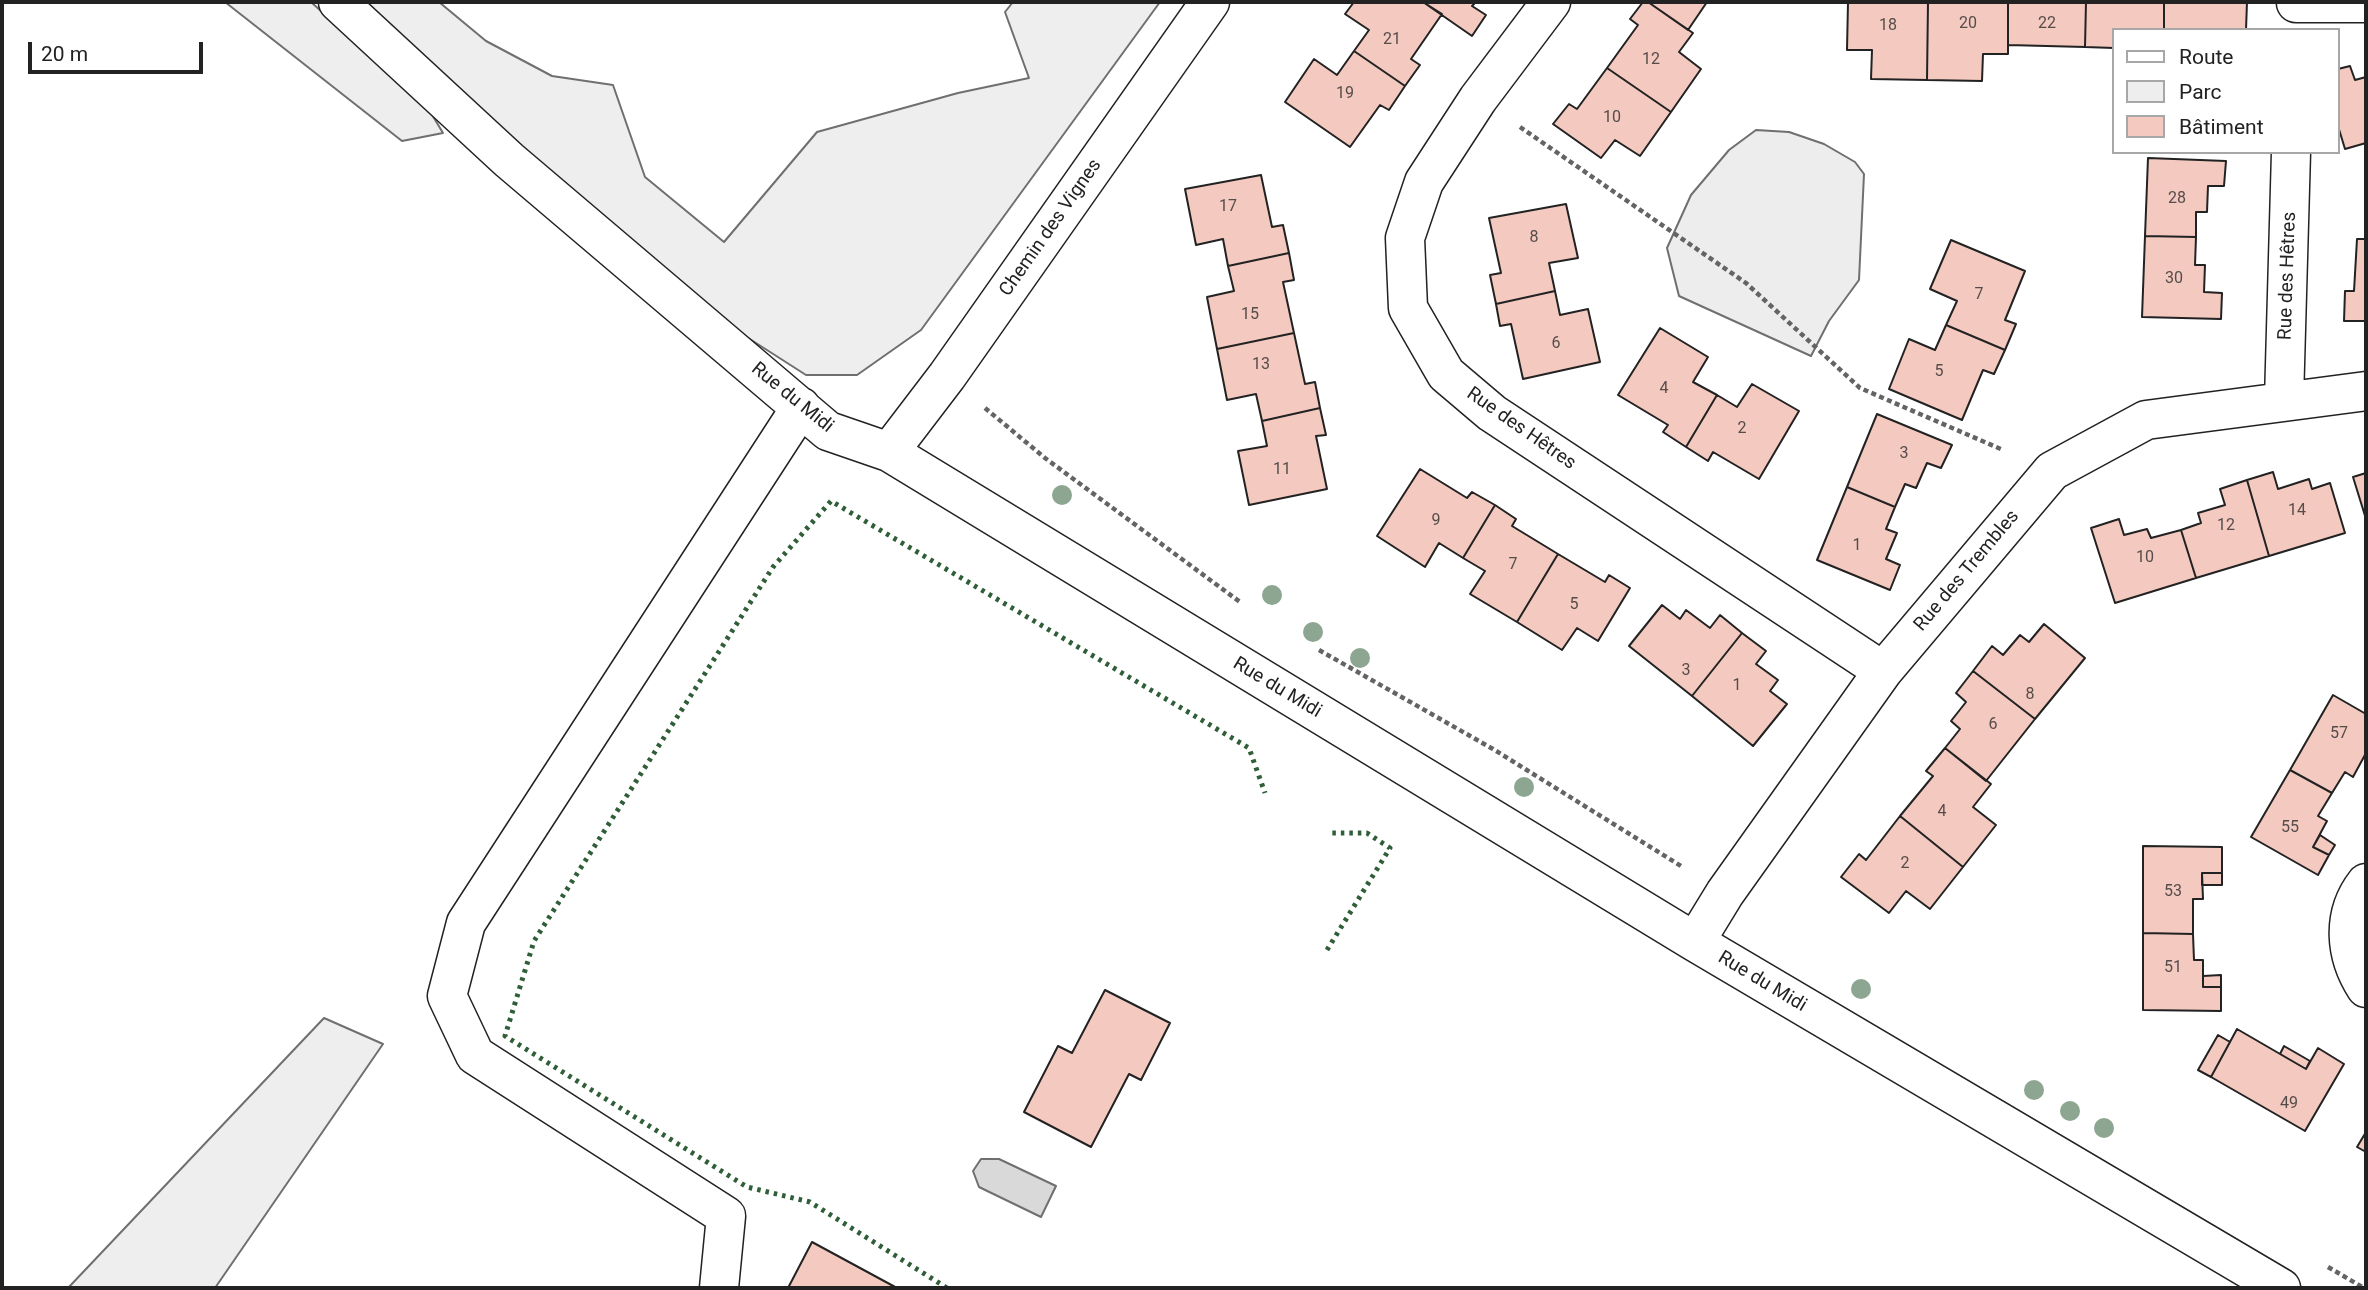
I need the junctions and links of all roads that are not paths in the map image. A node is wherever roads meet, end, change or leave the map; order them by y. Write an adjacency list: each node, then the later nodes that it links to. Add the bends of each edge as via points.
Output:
1 (338, 2): 10 (street, Rue du Midi, via 509,160)
2 (1210, 2): 11 (street, Chemin des Vignes, via 947,376)
3 (1550, 2): 12 (street, Rue des Hêtres, via 1424,182 1405,238 1408,308 1446,374 1492,413)
4 (2296, 2): 5 (street); 6 (street)
5 (2366, 3)
6 (2295, 28)
7 (2291, 154): 9 (street, Rue des Hêtres)
8 (2366, 391): 9 (street, Rue des Trembles)
9 (2284, 400): 12 (street, Rue des Trembles, via 2146,420 2052,471)
10 (801, 407): 11 (street, Rue du Midi, via 828,431); 16 (street, via 466,922 447,996 475,1055 726,1216)
11 (888, 452): 14 (street, Rue du Midi)
12 (1883, 671): 14 (street, Rue des Trembles, via 1724,893)
13 (2366, 883): 15 (street, via 2355,897 2348,932 2353,967)
14 (1695, 942): 17 (street, Rue du Midi)
15 (2366, 988)
16 (719, 1288)
17 (2281, 1288)

